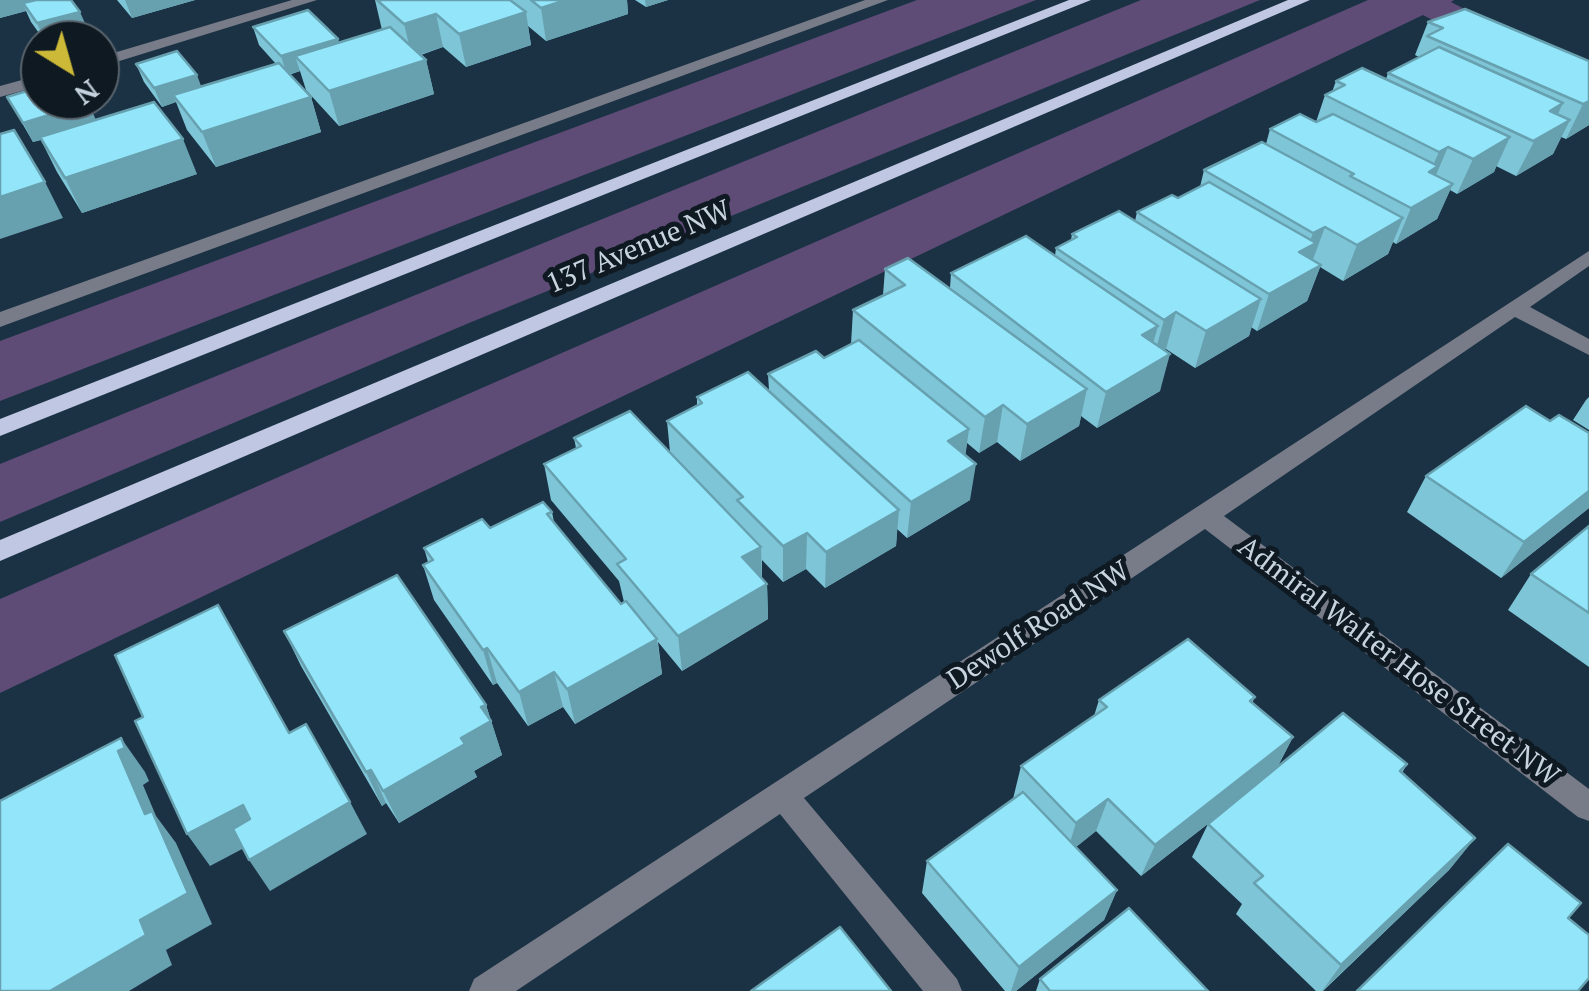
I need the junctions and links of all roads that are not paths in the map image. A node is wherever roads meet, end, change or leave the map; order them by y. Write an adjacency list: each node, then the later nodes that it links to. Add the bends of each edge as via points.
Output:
1 (309, 0): 5 (street)
2 (880, 0): 8 (street)
3 (1083, 0): 10 (main road)
4 (1302, 0): 12 (main road, 137 Avenue NW)
5 (120, 56)
6 (1589, 257): 7 (street, Dewolf Road NW)
7 (1514, 306): 9 (street); 11 (street, Dewolf Road NW)
8 (0, 320)
9 (1589, 348)
10 (0, 428)
11 (1206, 516): 13 (street, Dewolf Road NW); 14 (street, Admiral Walter Hose Street NW)
12 (0, 551)
13 (782, 794): 15 (street, Dewolf Road NW); 16 (street)
14 (1589, 807)
15 (486, 991)
16 (945, 991)

